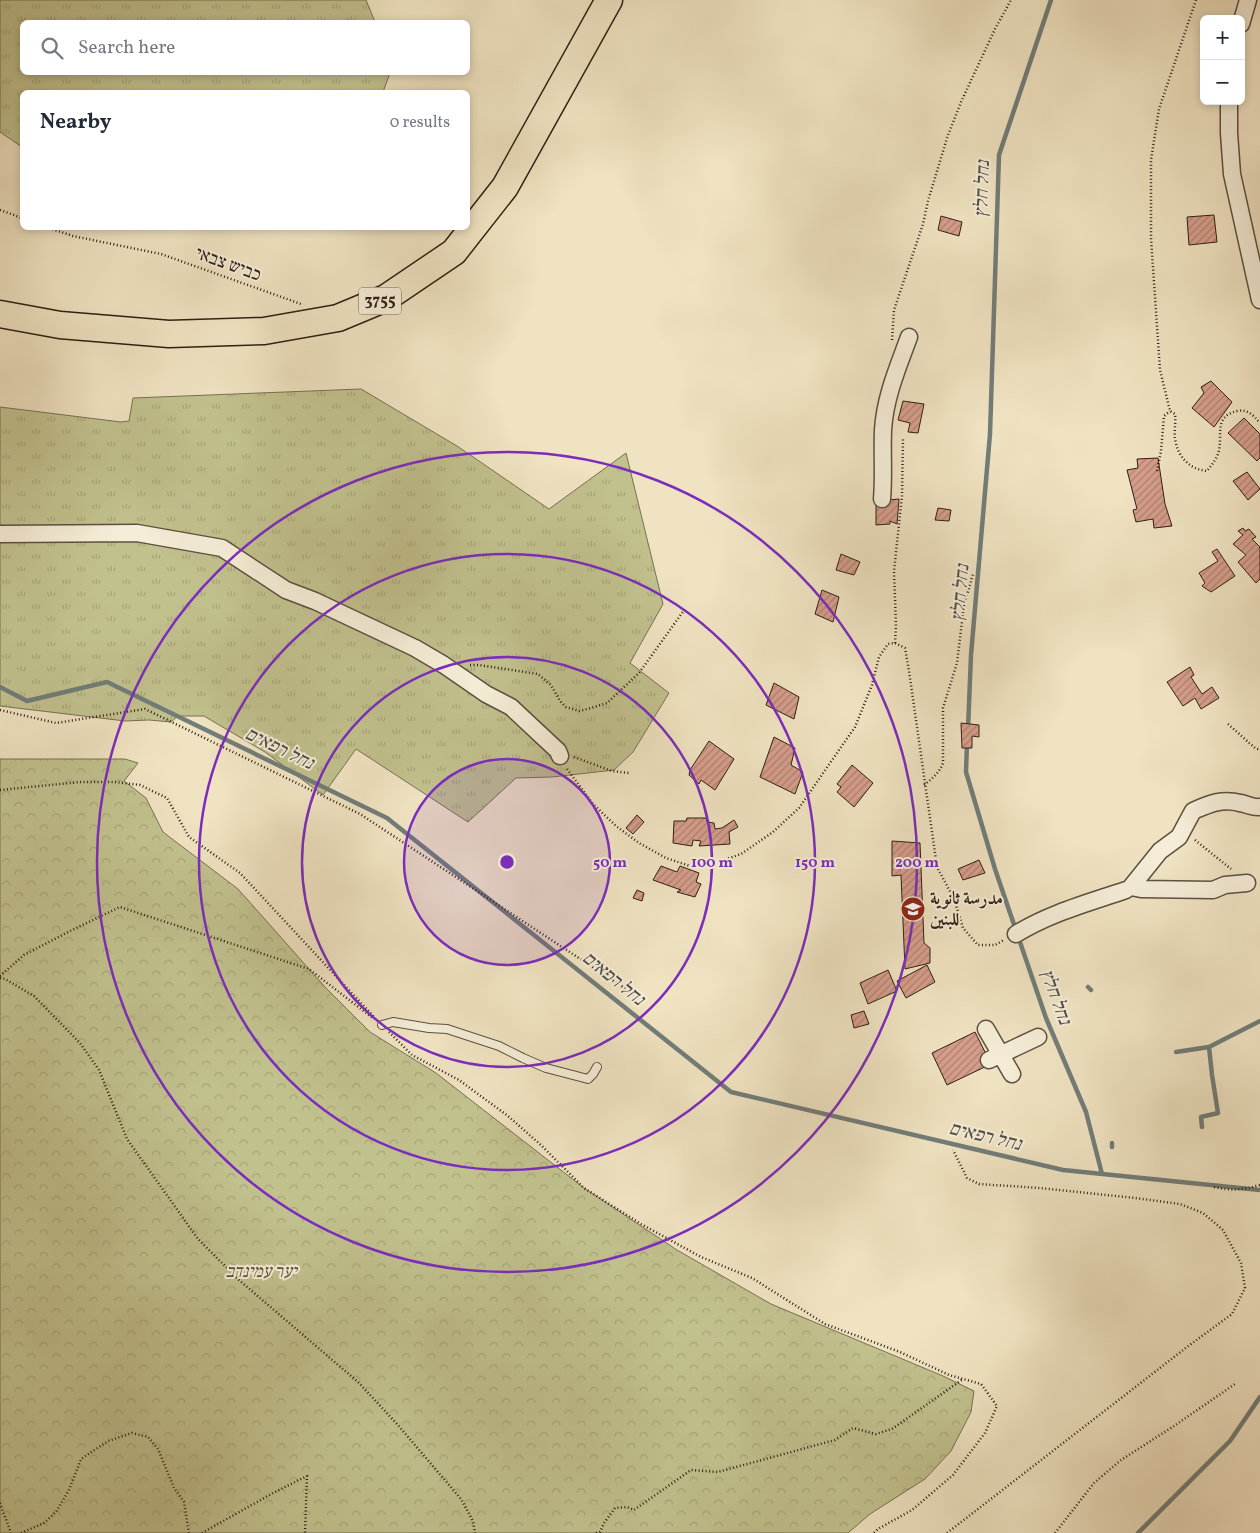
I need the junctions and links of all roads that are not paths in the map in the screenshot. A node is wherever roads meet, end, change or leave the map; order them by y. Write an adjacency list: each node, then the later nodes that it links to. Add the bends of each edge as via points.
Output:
1 (609, 0): 6 (main road, 3755, via 506,187 454,252 386,298 338,318 264,331 169,334 60,325)
2 (1248, 0): 3 (street)
3 (1244, 15)
4 (1228, 105): 5 (street, via 1232,174)
5 (1260, 300)
6 (0, 314)
7 (909, 337): 8 (street, via 886,406)
8 (882, 499)
9 (0, 534): 10 (street, via 137,533 222,548 286,590 415,648 444,665 511,707)
10 (560, 756)
11 (1260, 807): 12 (street, via 1216,802 1193,811 1179,837 1160,851 1131,887 1212,890)
12 (1248, 883)
13 (1126, 890): 14 (street, via 1069,908)
14 (1016, 934)
15 (382, 1025): 19 (lane, via 393,1022 447,1029 499,1046 546,1068 588,1079)
16 (986, 1029): 18 (street)
17 (1038, 1037): 18 (street)
18 (995, 1057): 20 (street)
19 (597, 1067)
20 (1012, 1074)

